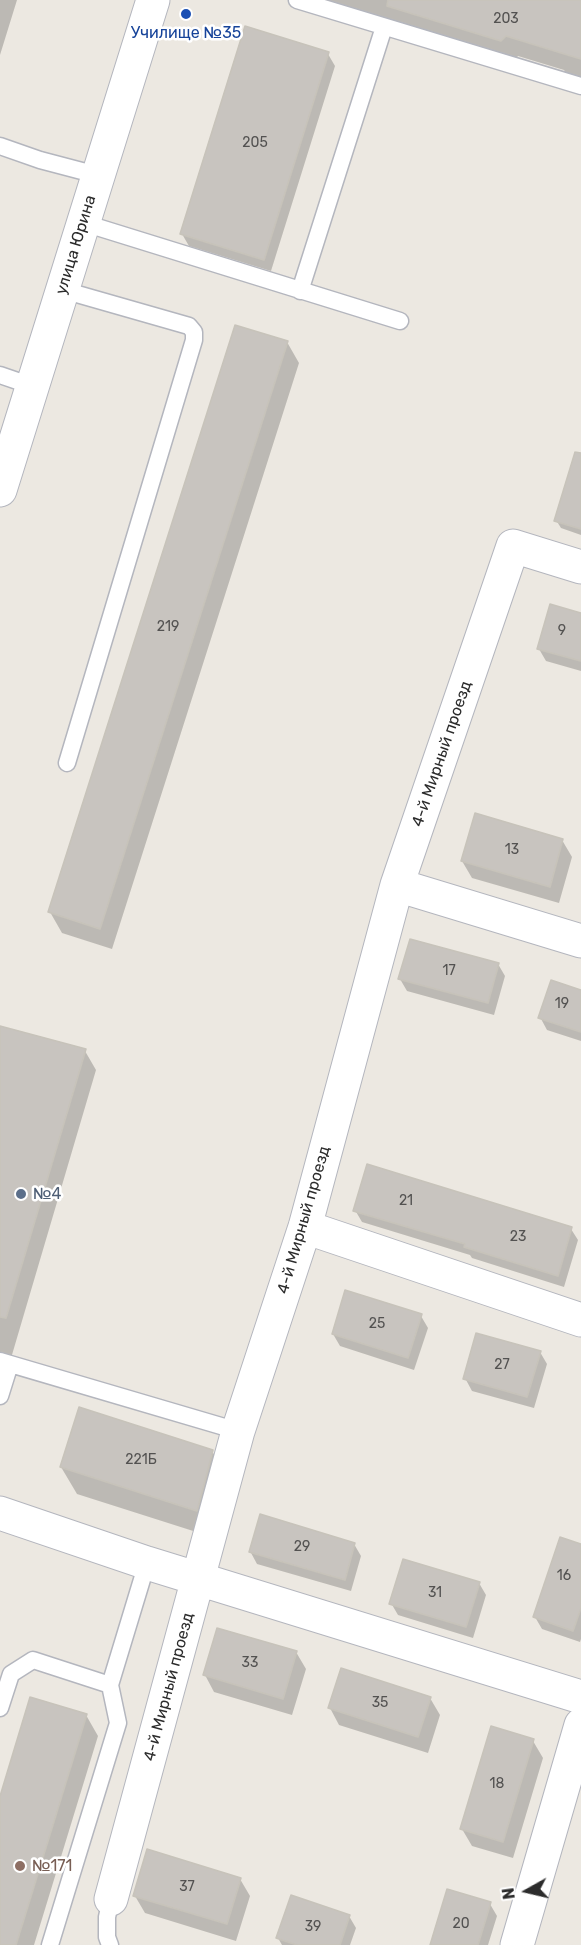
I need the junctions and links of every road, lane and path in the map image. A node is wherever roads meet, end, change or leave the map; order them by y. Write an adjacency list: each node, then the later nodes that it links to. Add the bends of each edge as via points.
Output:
1 (153, 0): 6 (street, улица Юрина)
2 (297, 0): 3 (lane)
3 (384, 27): 4 (lane); 9 (lane)
4 (581, 86)
5 (0, 146): 6 (lane)
6 (97, 175): 7 (street, улица Юрина)
7 (84, 223): 8 (street, улица Юрина); 9 (lane)
8 (63, 290): 12 (street, улица Юрина); 15 (lane, via 189,326 194,332)
9 (300, 291): 10 (lane)
10 (400, 321)
11 (0, 375): 12 (lane)
12 (32, 386): 13 (street, улица Юрина)
13 (0, 490)
14 (581, 567): 16 (street, 4-й Мирный проезд, via 513,546)
15 (67, 763)
16 (397, 885): 17 (street); 18 (street, 4-й Мирный проезд)
17 (581, 941)
18 (305, 1227): 19 (street); 22 (street, 4-й Мирный проезд)
19 (581, 1320)
20 (5, 1363): 21 (lane); 22 (lane)
21 (0, 1396)
22 (238, 1431): 25 (street, 4-й Мирный проезд)
23 (0, 1513): 24 (street)
24 (147, 1563): 25 (street); 26 (lane)
25 (198, 1578): 27 (street); 30 (street, 4-й Мирный проезд)
26 (110, 1685): 28 (lane, via 33,1660 10,1674); 31 (lane, via 118,1723)
27 (581, 1697)
28 (0, 1708)
29 (581, 1725): 33 (street)
30 (111, 1899): 32 (lane, via 107,1917)
31 (50, 1945)
32 (110, 1945)
33 (517, 1945)

